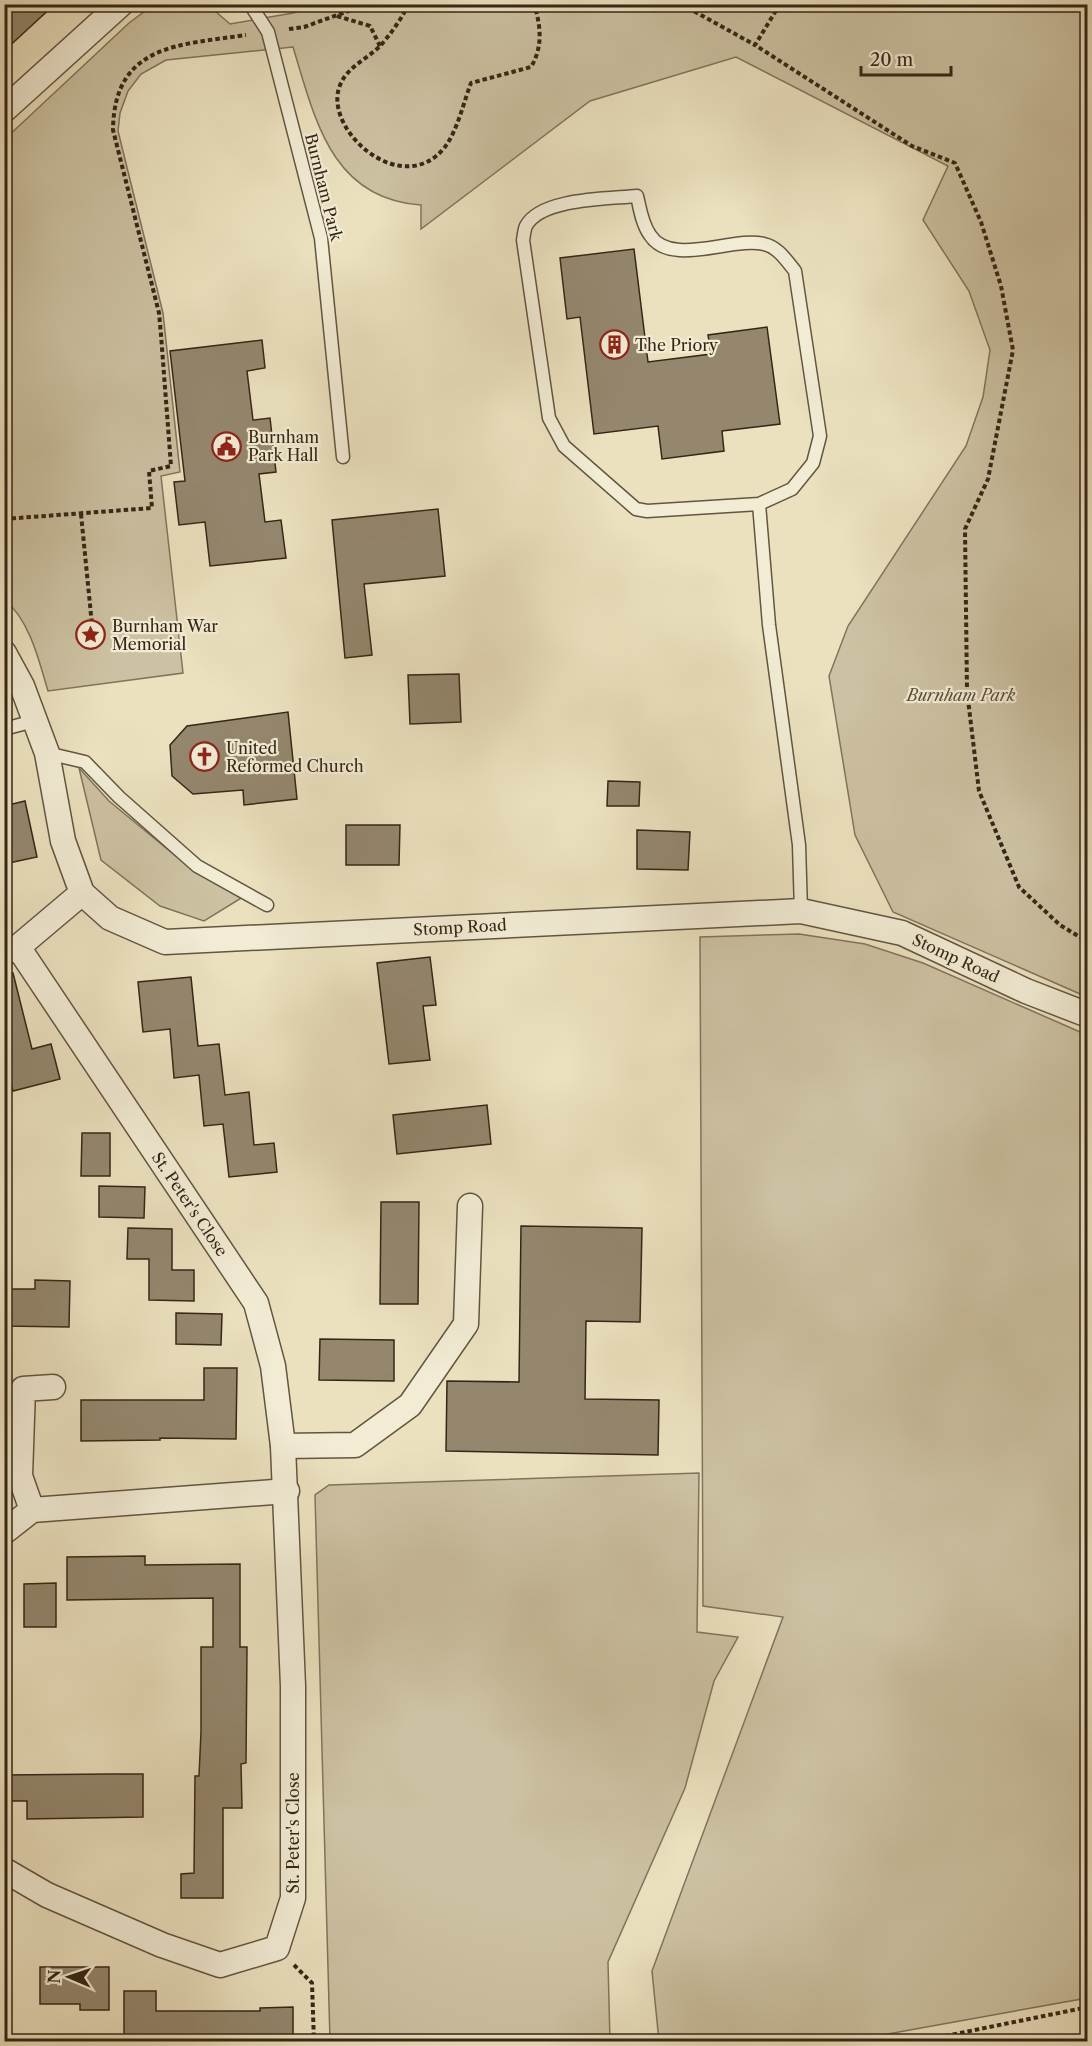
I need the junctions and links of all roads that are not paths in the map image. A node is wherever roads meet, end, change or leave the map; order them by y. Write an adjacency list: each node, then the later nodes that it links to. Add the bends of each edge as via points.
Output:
1 (121, 4): 3 (street)
2 (250, 4): 4 (lane, Burnham Park, via 268,32 321,238)
3 (4, 111)
4 (343, 457)
5 (759, 504): 5 (lane, via 792,489 813,463 820,436 795,271 781,253 764,244 683,251 664,248 650,237 636,196 550,207 536,215 526,226 523,240 549,418 564,446 636,509); 12 (lane, via 769,625 799,845)
6 (4, 653): 7 (street, Stomp Road)
7 (34, 721): 8 (lane); 9 (street, Stomp Road)
8 (4, 729)
9 (47, 753): 10 (street, Stomp Road, via 63,841); 11 (lane, via 85,762 198,866)
10 (82, 893): 12 (street, Stomp Road, via 110,918 165,942); 13 (street)
11 (267, 905)
12 (801, 911): 14 (street, Stomp Road, via 902,933 1026,991)
13 (11, 950): 17 (street, St. Peter's Close, via 255,1303 273,1366)
14 (1088, 1015)
15 (470, 1206): 17 (street, via 466,1324 410,1405 355,1445)
16 (53, 1387): 19 (street, via 23,1389 20,1476)
17 (283, 1446): 18 (street, St. Peter's Close)
18 (287, 1491): 19 (street); 21 (street, St. Peter's Close, via 293,1686 293,1898 277,1948 220,1965 162,1945 47,1895)
19 (32, 1510): 20 (street)
20 (4, 1532)
21 (4, 1870)

